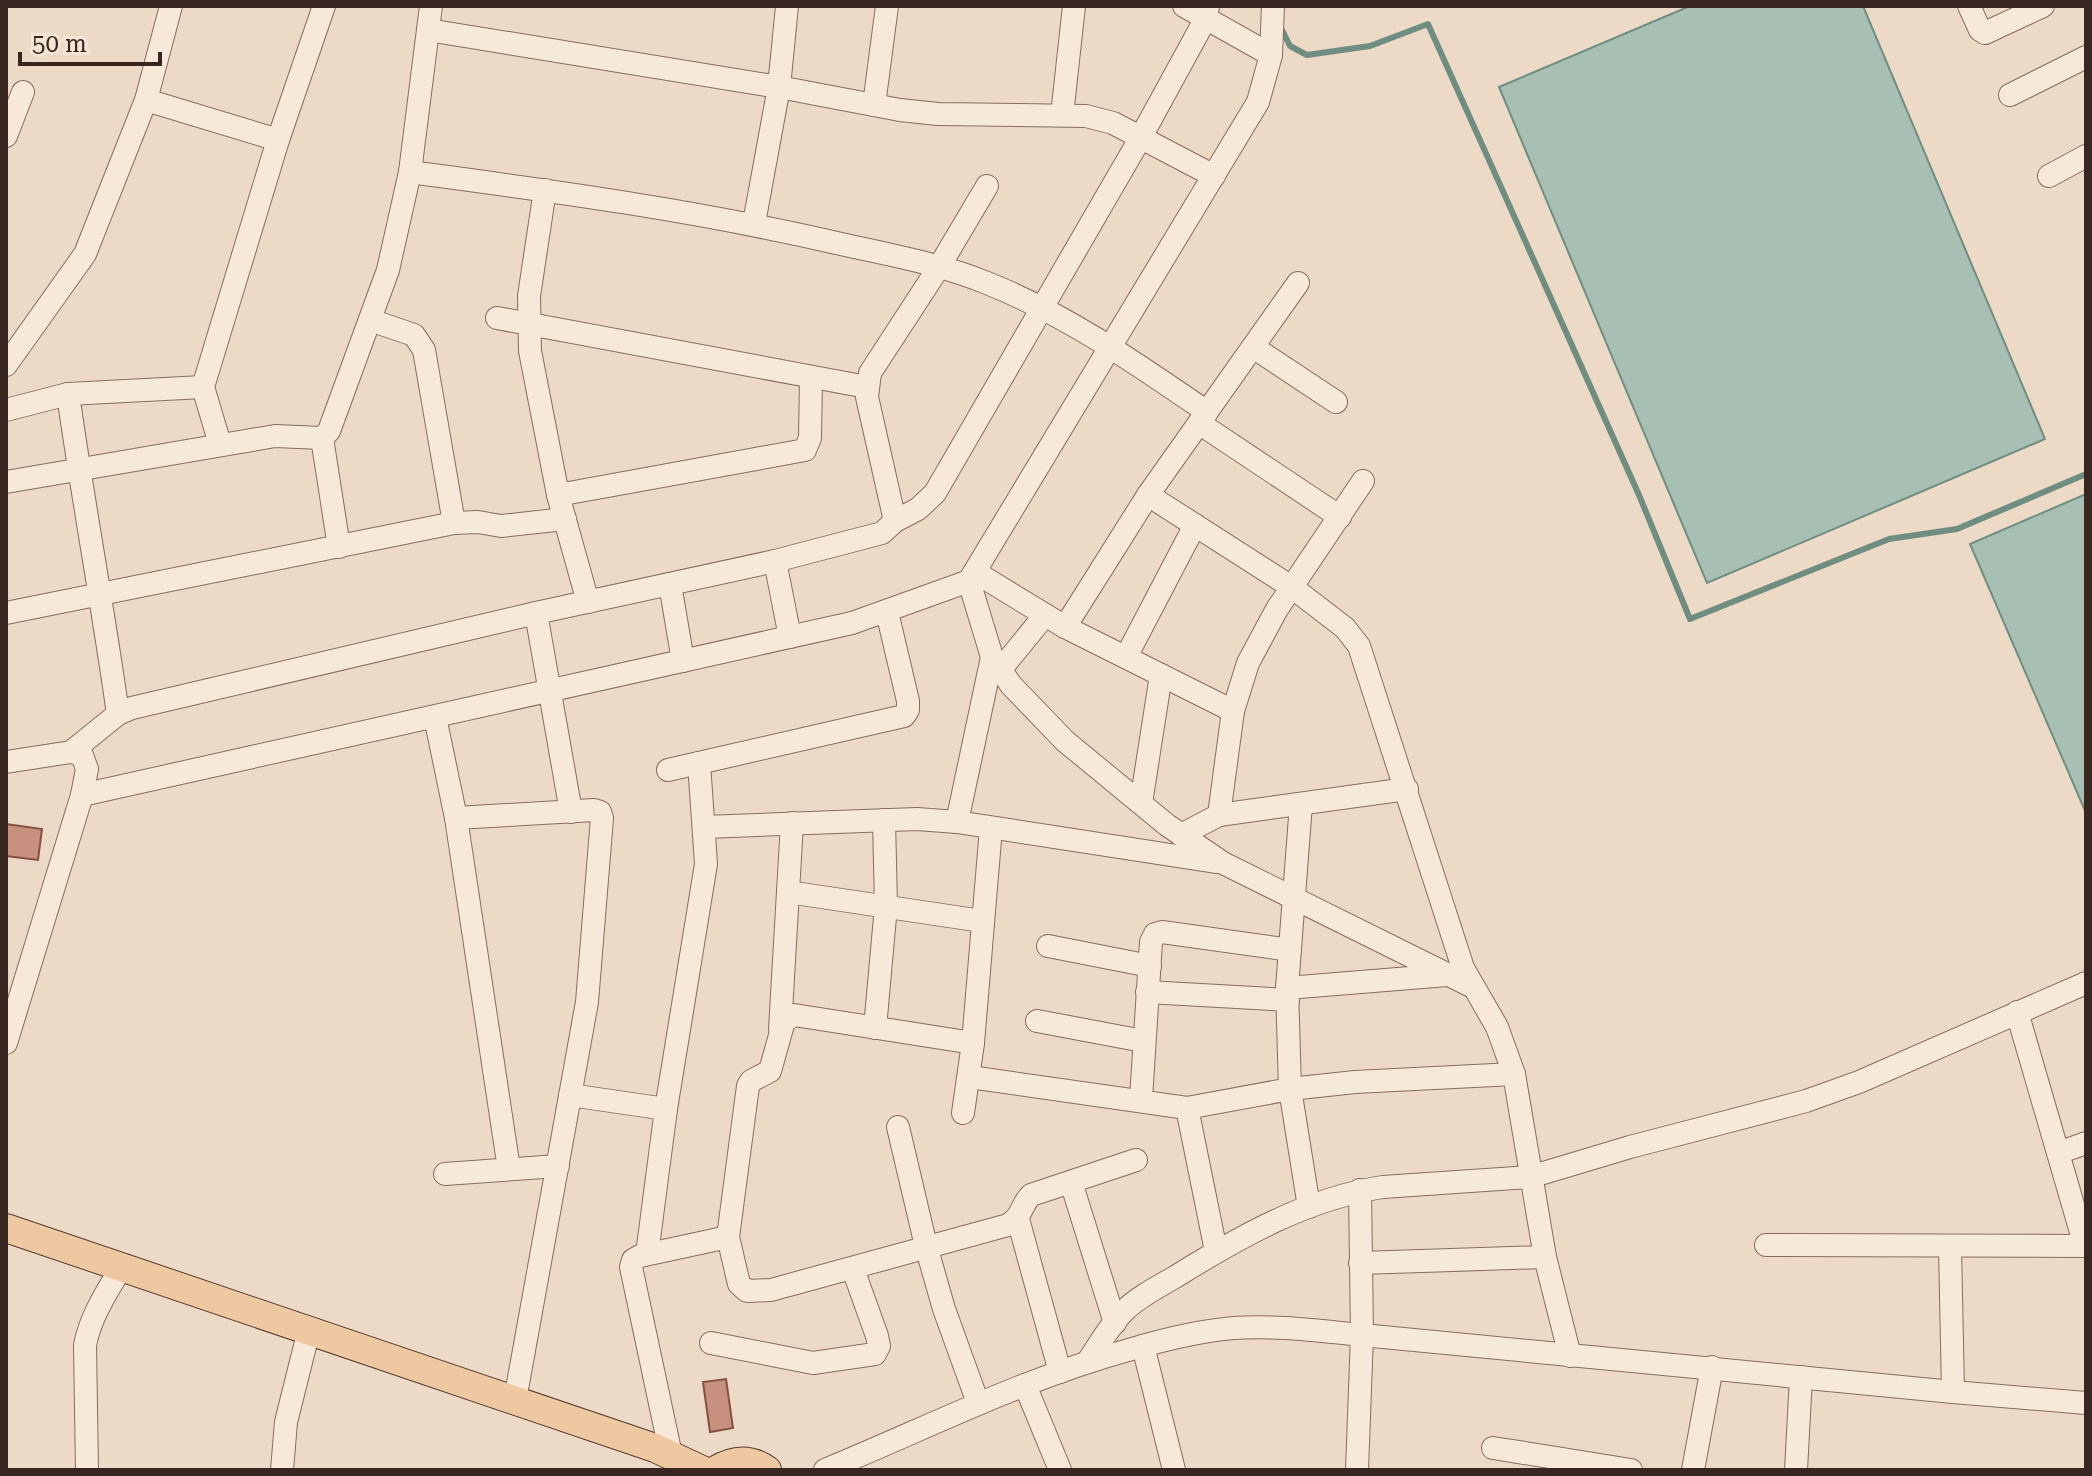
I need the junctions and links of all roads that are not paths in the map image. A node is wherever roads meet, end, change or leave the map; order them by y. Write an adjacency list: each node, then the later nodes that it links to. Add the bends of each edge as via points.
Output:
1 (171, 6): 18 (street)
2 (324, 6): 23 (street)
3 (431, 6): 12 (street)
4 (787, 6): 15 (street)
5 (887, 6): 19 (street)
6 (1074, 6): 20 (street)
7 (1184, 6): 11 (street)
8 (1273, 6): 13 (street)
9 (1969, 6): 10 (street, via 1985,33)
10 (2043, 6)
11 (1207, 12): 13 (street); 22 (street)
12 (428, 30): 15 (street); 25 (street)
13 (1271, 55): 26 (street, via 1258,102)
14 (2086, 57): 17 (street)
15 (779, 87): 19 (street); 30 (street)
16 (23, 92): 21 (street)
17 (2010, 95)
18 (146, 100): 23 (street); 39 (street, via 85,254)
19 (874, 105): 20 (street, via 938,114)
20 (1062, 115): 22 (street, via 1113,123)
21 (6, 136)
22 (1141, 137): 26 (street); 33 (street)
23 (278, 140): 41 (street)
24 (2086, 156): 27 (street)
25 (410, 172): 29 (street); 35 (street, via 388,270)
26 (1214, 176): 37 (street)
27 (2049, 176)
28 (987, 186): 31 (street)
29 (545, 190): 30 (street); 36 (street)
30 (754, 223): 31 (street)
31 (939, 267): 33 (street); 42 (street, via 870,373)
32 (1298, 283): 38 (street)
33 (1040, 308): 37 (street); 56 (street, via 935,493)
34 (497, 318): 36 (street)
35 (370, 320): 47 (street); 57 (street, via 414,335 424,350)
36 (528, 323): 40 (street); 52 (street)
37 (1111, 346): 46 (street); 61 (street)
38 (1253, 347): 44 (street); 46 (street)
39 (6, 365)
40 (811, 377): 42 (street); 52 (street, via 810,438 805,450)
41 (203, 387): 43 (street); 48 (street)
42 (867, 387): 56 (street)
43 (68, 394): 45 (street); 49 (street)
44 (1336, 402)
45 (6, 410)
46 (1203, 417): 53 (street); 54 (street)
47 (322, 438): 48 (street, via 275,436); 59 (street)
48 (220, 444): 49 (street)
49 (78, 469): 51 (street); 64 (street)
50 (1363, 481): 54 (street)
51 (6, 482)
52 (558, 495): 55 (street)
53 (1148, 495): 58 (street); 70 (street)
54 (1340, 517): 63 (street)
55 (565, 519): 57 (street, via 501,526); 65 (street)
56 (895, 521): 60 (street, via 882,533)
57 (454, 523): 59 (street)
58 (1195, 525): 63 (street); 72 (street)
59 (339, 547): 64 (street)
60 (775, 561): 62 (street); 71 (street)
61 (972, 576): 66 (street); 69 (street); 74 (street)
62 (670, 584): 65 (street); 73 (street)
63 (1293, 588): 77 (street, via 1248,663); 84 (street, via 1345,628 1359,646)
64 (101, 596): 67 (street); 78 (street)
65 (588, 602): 68 (street)
66 (887, 612): 71 (street); 82 (street, via 908,701 904,716)
67 (6, 613)
68 (536, 613): 76 (street); 78 (street)
69 (1045, 615): 70 (street); 74 (street)
70 (1065, 627): 72 (street)
71 (790, 637): 73 (street)
72 (1126, 657): 75 (street)
73 (683, 661): 76 (street)
74 (996, 663): 86 (street, via 1065,741); 92 (street)
75 (1161, 675): 77 (street); 86 (street)
76 (549, 691): 79 (street); 88 (street)
77 (1233, 711): 89 (street)
78 (118, 714): 80 (street)
79 (435, 717): 85 (street); 90 (street)
80 (71, 752): 81 (street); 85 (street, via 82,755 87,769)
81 (6, 762)
82 (699, 763): 83 (street); 94 (street)
83 (668, 770)
84 (1407, 789): 87 (street); 107 (street)
85 (82, 795): 115 (street)
86 (1141, 803): 96 (street)
87 (1301, 804): 89 (street); 99 (street)
88 (571, 812): 90 (street); 120 (street, via 600,812 602,825 587,1002)
89 (1219, 815): 96 (street)
90 (456, 818): 130 (street)
91 (884, 820): 92 (street); 93 (street); 100 (street)
92 (957, 822): 95 (street)
93 (792, 823): 94 (street); 98 (street)
94 (704, 827): 123 (street, via 706,864)
95 (991, 828): 97 (street); 101 (street)
96 (1181, 835): 97 (street)
97 (1223, 863): 99 (street)
98 (788, 892): 100 (street); 113 (street)
99 (1294, 899): 103 (street); 105 (street)
100 (886, 906): 101 (street); 112 (street)
101 (982, 921): 116 (street)
102 (1048, 946): 104 (street)
103 (1290, 950): 104 (street, via 1162,932 1151,942); 109 (street)
104 (1150, 966): 108 (street)
105 (1448, 974): 107 (street); 109 (street)
106 (2086, 983): 110 (street)
107 (1471, 986): 117 (street, via 1497,1027)
108 (1147, 992): 109 (street); 114 (street)
109 (1288, 994): 119 (street)
110 (2017, 1012): 127 (street); 132 (street, via 1806,1101)
111 (1037, 1021): 114 (street)
112 (875, 1028): 113 (street, via 794,1015); 116 (street)
113 (780, 1029): 138 (street, via 770,1071 748,1086)
114 (1143, 1041): 121 (street)
115 (6, 1043)
116 (973, 1043): 118 (street)
117 (1514, 1074): 119 (street); 132 (street)
118 (970, 1077): 121 (street); 124 (street)
119 (1290, 1089): 122 (street); 135 (street)
120 (570, 1095): 123 (street); 129 (street)
121 (1141, 1099): 122 (street)
122 (1187, 1108): 143 (street)
123 (666, 1109): 144 (street)
124 (963, 1113)
125 (898, 1127): 140 (street)
126 (2086, 1143): 127 (street)
127 (2058, 1153): 142 (street)
128 (1136, 1160): 133 (street)
129 (558, 1166): 130 (street); 161 (street)
130 (509, 1169): 131 (street)
131 (445, 1174)
132 (1530, 1177): 134 (street); 145 (street)
133 (1071, 1182): 136 (street, via 1031,1195); 149 (street)
134 (1360, 1190): 135 (street); 146 (street)
135 (1309, 1207): 143 (street)
136 (1018, 1219): 140 (street); 157 (street)
137 (6, 1228): 147 (main road)
138 (728, 1237): 144 (street); 148 (street, via 739,1284 747,1291)
139 (1766, 1245): 141 (street)
140 (926, 1246): 148 (street); 162 (street)
141 (1950, 1246): 142 (street); 160 (street)
142 (2085, 1246)
143 (1216, 1251): 149 (street, via 1144,1296)
144 (647, 1254): 165 (street, via 633,1260 632,1278)
145 (1545, 1257): 146 (street); 154 (street)
146 (1360, 1263): 151 (street)
147 (122, 1266): 150 (main road); 166 (street, via 88,1327)
148 (853, 1269): 152 (street, via 877,1336 875,1354 813,1363)
149 (1115, 1323): 155 (street)
150 (309, 1330): 161 (main road); 167 (street, via 286,1422)
151 (1362, 1335): 153 (street, via 1234,1328); 154 (street); 174 (street)
152 (711, 1343)
153 (1143, 1346): 155 (street); 173 (street)
154 (1570, 1356): 156 (street)
155 (1088, 1361): 157 (street)
156 (1712, 1367): 158 (street); 176 (street)
157 (1060, 1372): 159 (street)
158 (1801, 1377): 160 (street); 177 (street)
159 (1025, 1385): 162 (street); 172 (street)
160 (1953, 1392): 163 (street)
161 (515, 1400): 165 (main road)
162 (978, 1403): 171 (street)
163 (2086, 1403)
164 (1493, 1448): 175 (street)
165 (671, 1455): 168 (main road)
166 (87, 1470)
167 (282, 1470)
168 (702, 1470)
169 (716, 1470): 170 (main road, via 737,1460)
170 (767, 1470)
171 (825, 1470)
172 (1060, 1470)
173 (1174, 1470)
174 (1357, 1470)
175 (1631, 1470)
176 (1693, 1470)
177 (1796, 1470)

